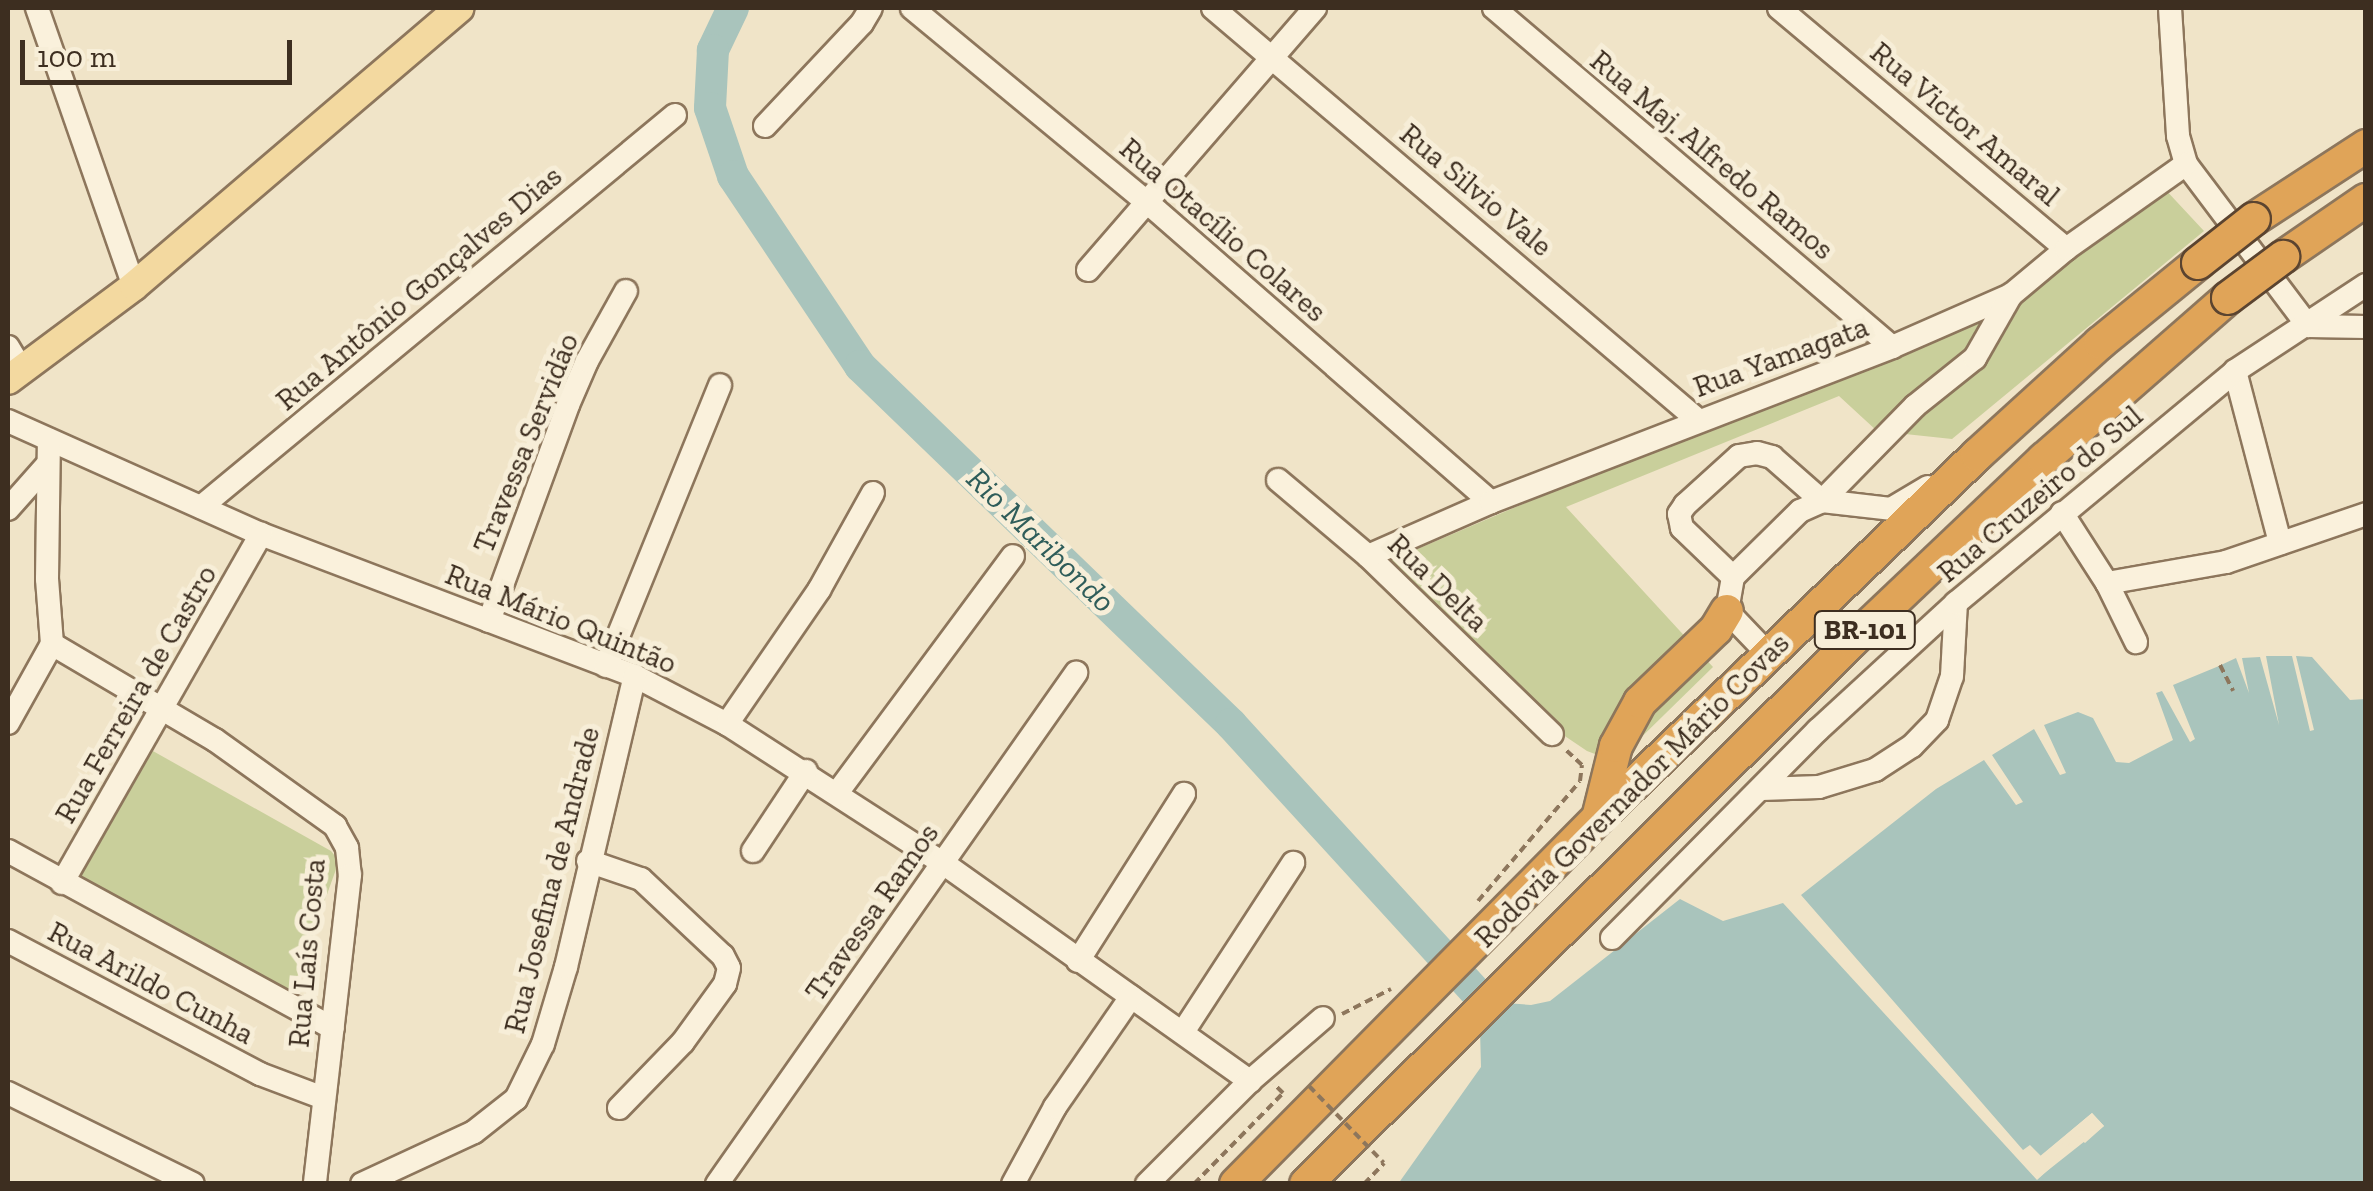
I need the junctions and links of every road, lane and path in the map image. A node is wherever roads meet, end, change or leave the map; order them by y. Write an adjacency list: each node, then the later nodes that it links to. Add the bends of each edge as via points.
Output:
1 (37, 8): 20 (street)
2 (460, 8): 20 (main road)
3 (912, 8): 16 (street, Rua Otacílio Colares)
4 (1213, 8): 10 (street, Rua Silvio Vale)
5 (1315, 8): 10 (street)
6 (1494, 8): 25 (street, Rua Maj. Alfredo Ramos)
7 (1779, 8): 17 (street, Rua Victor Amaral)
8 (2170, 8): 14 (street, via 2178,136)
9 (866, 15): 12 (street)
10 (1274, 58): 16 (street); 29 (street, Rua Silvio Vale)
11 (675, 115): 38 (street, Rua Antônio Gonçalves Dias)
12 (765, 126)
13 (2366, 146): 32 (highway, Rodovia Governador Mário Covas / BR-101, bridge, via 2198,263)
14 (2186, 164): 17 (street, Rua Yamagata); 23 (street)
15 (2366, 200): 97 (highway, Rodovia Governador Mário Covas / BR-101, bridge, via 2228,298 2044,459)
16 (1148, 203): 18 (street); 36 (street, Rua Otacílio Colares)
17 (2066, 249): 22 (street, Rua Yamagata)
18 (1088, 270)
19 (2366, 285): 23 (street, Rua Cruzeiro do Sul)
20 (134, 286): 26 (main road)
21 (626, 290): 50 (street, Travessa Servidão, via 568,405)
22 (2011, 296): 25 (street, Rua Yamagata); 37 (street, via 1974,358 1916,406)
23 (2308, 326): 24 (street); 27 (street, Rua Cruzeiro do Sul)
24 (2366, 327)
25 (1892, 348): 29 (street, Rua Yamagata)
26 (12, 365)
27 (2234, 370): 40 (street, Rua Cruzeiro do Sul); 43 (street)
28 (720, 385): 55 (street)
29 (1698, 420): 36 (street, Rua Yamagata)
30 (8, 422): 31 (street, Rua Mário Quintão)
31 (50, 440): 33 (street); 38 (street, Rua Mário Quintão)
32 (1976, 455): 37 (street, via 1891,509); 53 (highway, Rodovia Governador Mário Covas / BR-101)
33 (47, 465): 39 (street); 52 (street)
34 (1278, 480): 45 (street, Rua Delta)
35 (873, 492): 61 (street, via 819,590)
36 (1491, 502): 45 (street, Rua Yamagata)
37 (1822, 502): 46 (street, via 1800,511); 46 (street, via 1772,457 1739,456 1679,514 1682,528)
38 (201, 507): 42 (street, Rua Mário Quintão)
39 (8, 509)
40 (2062, 513): 47 (street); 48 (street, Rua Cruzeiro do Sul)
41 (2366, 514): 43 (street)
42 (261, 534): 50 (street, Rua Mário Quintão); 59 (street, Rua Ferreira de Castro)
43 (2280, 543): 47 (street, via 2226,562)
44 (1013, 556): 65 (street)
45 (1368, 556): 62 (street, Rua Delta)
46 (1734, 577): 49 (street)
47 (2107, 583): 51 (street)
48 (1956, 603): 64 (street, Rua Cruzeiro do Sul); 64 (street, via 1952,676 1937,720 1912,746 1875,770 1819,787)
49 (1727, 611): 53 (street); 67 (highway, via 1640,702 1616,746)
50 (489, 621): 55 (street, Rua Mário Quintão)
51 (2136, 642)
52 (52, 644): 59 (street, Rua Laís Costa); 60 (street)
53 (1769, 654): 67 (highway, Rodovia Governador Mário Covas / BR-101)
54 (2220, 664): 58 (path)
55 (606, 666): 57 (street, Rua Mário Quintão)
56 (1076, 673): 71 (street, Travessa Ramos)
57 (635, 676): 61 (street, Rua Mário Quintão); 70 (street, Rua Josefina de Andrade)
58 (2233, 691)
59 (164, 710): 73 (street, Rua Ferreira de Castro); 81 (street, Rua Laís Costa, via 335,826 347,848 350,875)
60 (8, 723)
61 (727, 724): 63 (street, Rua Mário Quintão)
62 (1552, 734): 74 (path, via 1582,765 1580,781)
63 (806, 771): 65 (street, Rua Mário Quintão); 69 (street)
64 (1762, 789): 75 (street, Rua Cruzeiro do Sul)
65 (837, 793): 71 (street, Rua Mário Quintão)
66 (1184, 794): 77 (street)
67 (1598, 818): 74 (highway, Rodovia Governador Mário Covas / BR-101)
68 (8, 852): 73 (street)
69 (752, 852)
70 (588, 861): 88 (street, via 641,880 729,968 725,984 682,1042); 91 (street, Rua Josefina de Andrade, via 543,1044 516,1099 474,1132)
71 (942, 863): 77 (street, Rua Mário Quintão); 92 (street, Travessa Ramos)
72 (1293, 863): 82 (street)
73 (62, 883): 81 (street)
74 (1483, 916): 78 (highway, Rodovia Governador Mário Covas / BR-101)
75 (1612, 938)
76 (8, 941): 87 (street, Rua Arildo Cunha, via 260,1074)
77 (1078, 961): 79 (street, Rua Mário Quintão)
78 (1405, 996): 80 (path); 96 (highway, Rodovia Governador Mário Covas / BR-101)
79 (1131, 997): 82 (street, Rua Mário Quintão); 93 (street, via 1054,1107)
80 (1323, 1018): 83 (street)
81 (332, 1028): 87 (street, Rua Laís Costa)
82 (1183, 1032): 83 (street, Rua Mário Quintão)
83 (1250, 1081): 94 (street)
84 (1310, 1086): 98 (path, bridge, via 1384,1163)
85 (8, 1093): 89 (street)
86 (1283, 1094): 95 (path)
87 (324, 1098): 90 (street, Rua Laís Costa)
88 (619, 1108)
89 (193, 1184)
90 (315, 1184)
91 (362, 1184)
92 (716, 1184)
93 (1013, 1184)
94 (1147, 1184)
95 (1194, 1184)
96 (1236, 1184)
97 (1306, 1184)
98 (1364, 1184)

